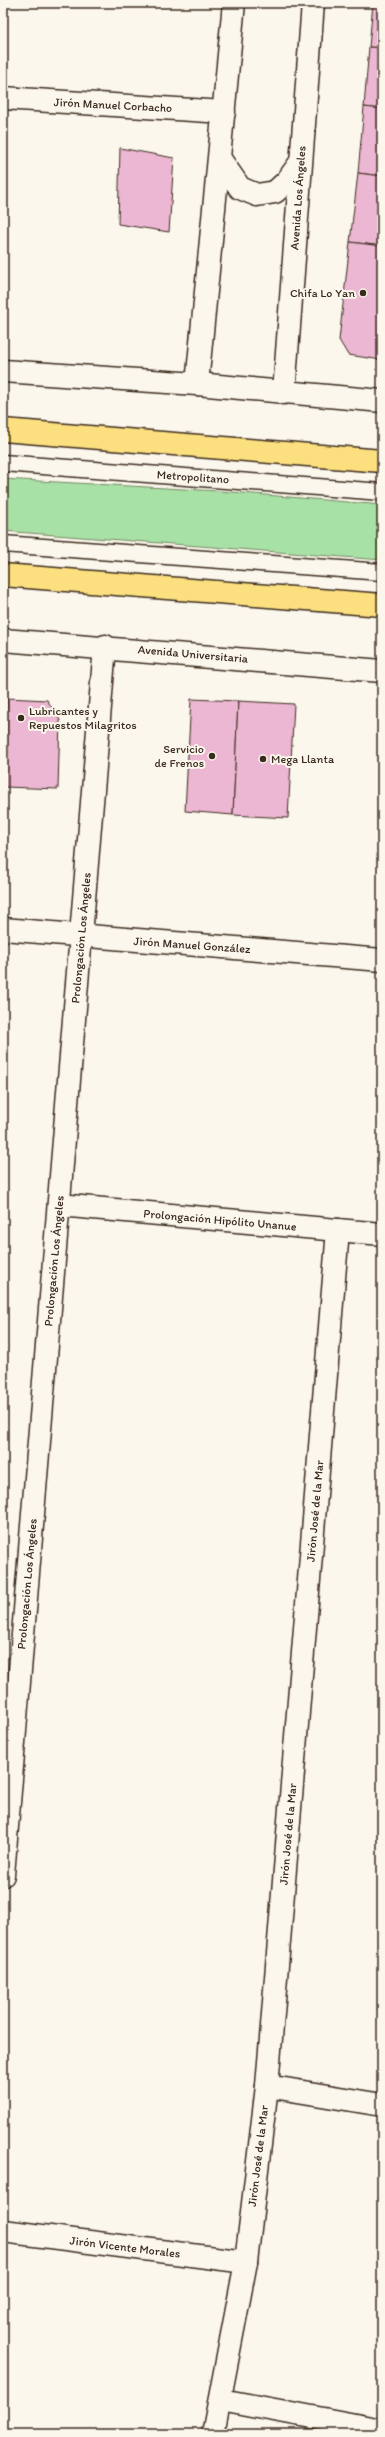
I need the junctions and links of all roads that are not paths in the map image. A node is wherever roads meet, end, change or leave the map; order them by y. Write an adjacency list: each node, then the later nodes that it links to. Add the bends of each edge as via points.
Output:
1 (234, 3): 4 (street)
2 (313, 3): 6 (street, Avenida Los Ángeles)
3 (3, 98): 4 (street, Jirón Manuel Corbacho)
4 (224, 112): 5 (street)
5 (220, 159): 6 (street, via 240,188 258,194 274,192 287,181); 8 (street)
6 (300, 163): 9 (street, Avenida Los Ángeles)
7 (3, 371): 8 (street)
8 (197, 384): 9 (street)
9 (284, 393): 10 (street)
10 (382, 401)
11 (3, 430): 12 (main road)
12 (382, 461)
13 (3, 463): 14 (lane, Metropolitano)
14 (382, 492)
15 (3, 544): 16 (lane)
16 (382, 572)
17 (3, 575): 18 (main road)
18 (382, 605)
19 (3, 640): 20 (street, Avenida Universitaria)
20 (105, 646): 21 (street, Avenida Universitaria); 23 (street, Prolongación Los Ángeles)
21 (382, 671)
22 (3, 929): 23 (street, Jirón Manuel González)
23 (81, 936): 24 (street, Jirón Manuel González); 25 (street, Prolongación Los Ángeles)
24 (382, 960)
25 (59, 1205): 26 (street, Prolongación Hipólito Unanue); 28 (street, Prolongación Los Ángeles)
26 (338, 1230): 27 (street, Prolongación Hipólito Unanue); 29 (street, Jirón José de la Mar)
27 (382, 1234)
28 (3, 1875)
29 (267, 2086): 30 (street); 32 (street, Jirón José de la Mar)
30 (382, 2105)
31 (3, 2231): 32 (street, Jirón Vicente Morales)
32 (246, 2262): 33 (street, Jirón José de la Mar)
33 (221, 2400): 34 (street); 35 (street, Jirón José de la Mar)
34 (382, 2430)
35 (213, 2434)

